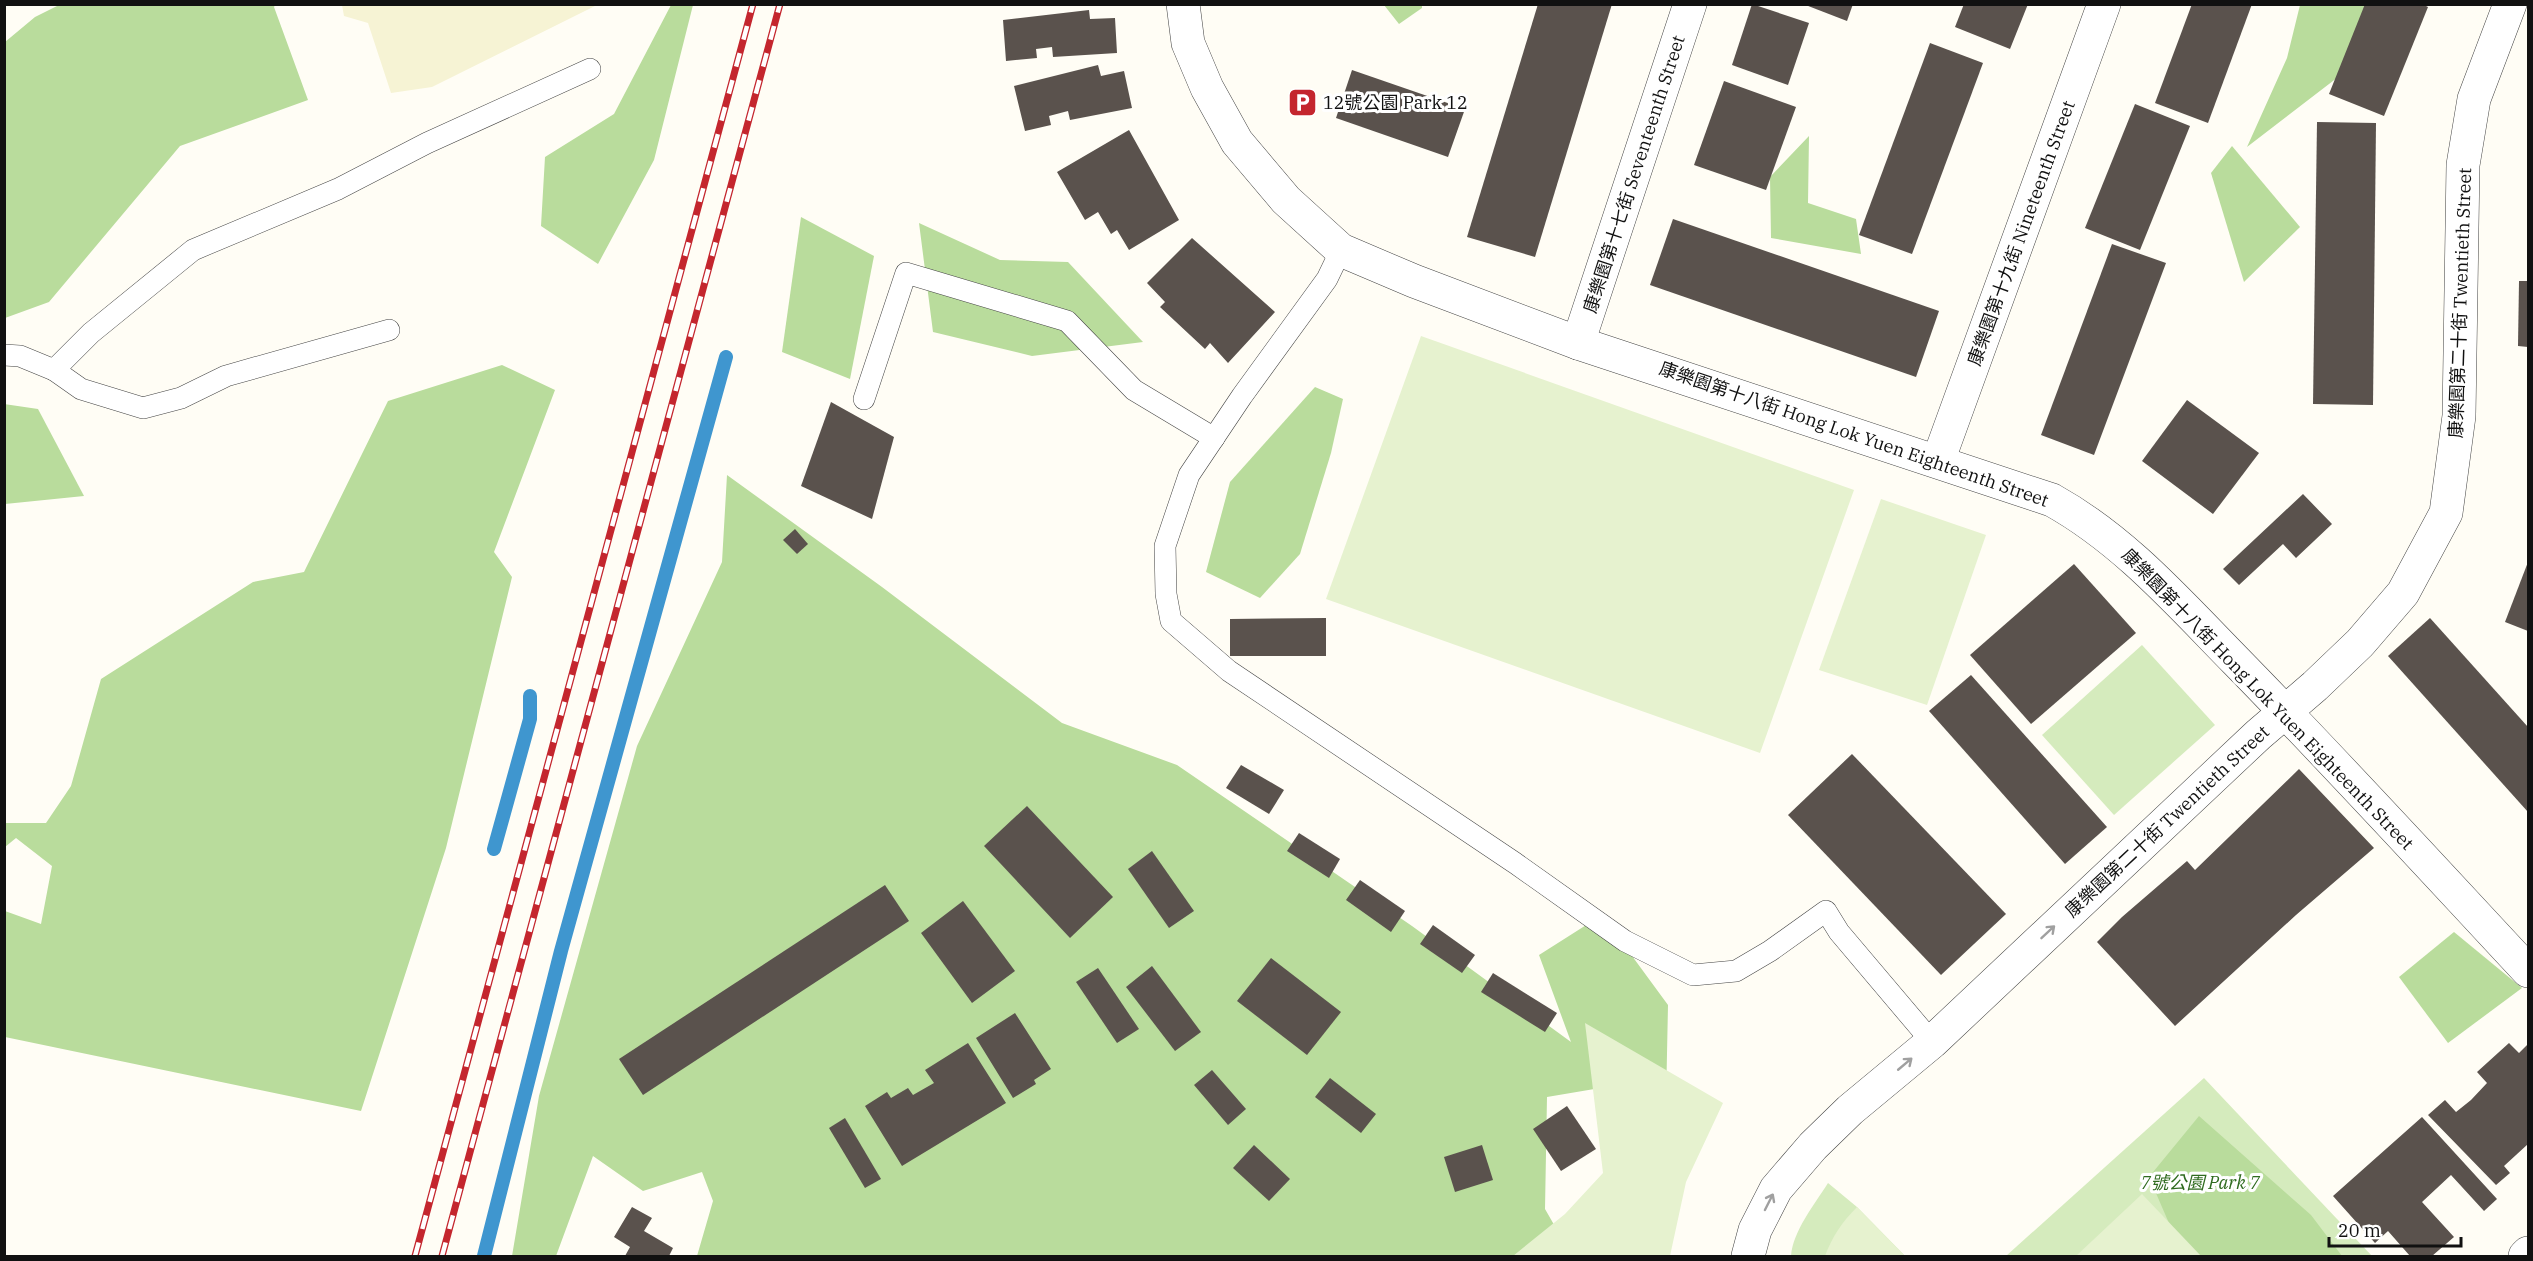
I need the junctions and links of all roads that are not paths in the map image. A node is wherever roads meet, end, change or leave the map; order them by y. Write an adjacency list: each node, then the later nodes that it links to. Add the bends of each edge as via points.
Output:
1 (1183, 4): 6 (street, 康樂園第十八街 Hong Lok Yuen Eighteenth Street, via 1188,43 1237,142 1286,200)
2 (1690, 4): 8 (street, 康樂園第十七街 Seventeenth Street)
3 (2104, 4): 13 (street, 康樂園第十九街 Nineteenth Street)
4 (2510, 4): 14 (street, 康樂園第二十街 Twentieth Street, via 2474,99 2463,165 2459,416 2446,513 2403,593 2360,643)
5 (590, 69): 10 (lane, via 338,189 193,250 91,333)
6 (1341, 250): 8 (street, 康樂園第十八街 Hong Lok Yuen Eighteenth Street); 12 (lane, via 1327,279)
7 (389, 330): 10 (lane, via 226,376 181,398 144,408 81,389)
8 (1578, 343): 13 (street, 康樂園第十八街 Hong Lok Yuen Eighteenth Street)
9 (4, 355): 10 (lane, via 20,356)
10 (54, 370)
11 (864, 399): 12 (lane, via 906,273 1067,321 1134,390)
12 (1214, 438): 16 (lane, via 1189,475 1165,546 1166,594 1171,621 1229,671 1625,941 1693,975 1736,971 1826,911 1839,932)
13 (1938, 461): 14 (street, 康樂園第十八街 Hong Lok Yuen Eighteenth Street, via 2052,500 2085,518 2133,557)
14 (2285, 711): 15 (street, 康樂園第十八街 Hong Lok Yuen Eighteenth Street); 16 (street, 康樂園第二十街 Twentieth Street, one-way to 14)
15 (2529, 971)
16 (1932, 1042): 18 (street, 康樂園第二十街 Twentieth Street, one-way to 16, via 1755,1230 1776,1189 1850,1110)
17 (2529, 1253): 19 (street)
18 (1748, 1257)
19 (2525, 1257)

